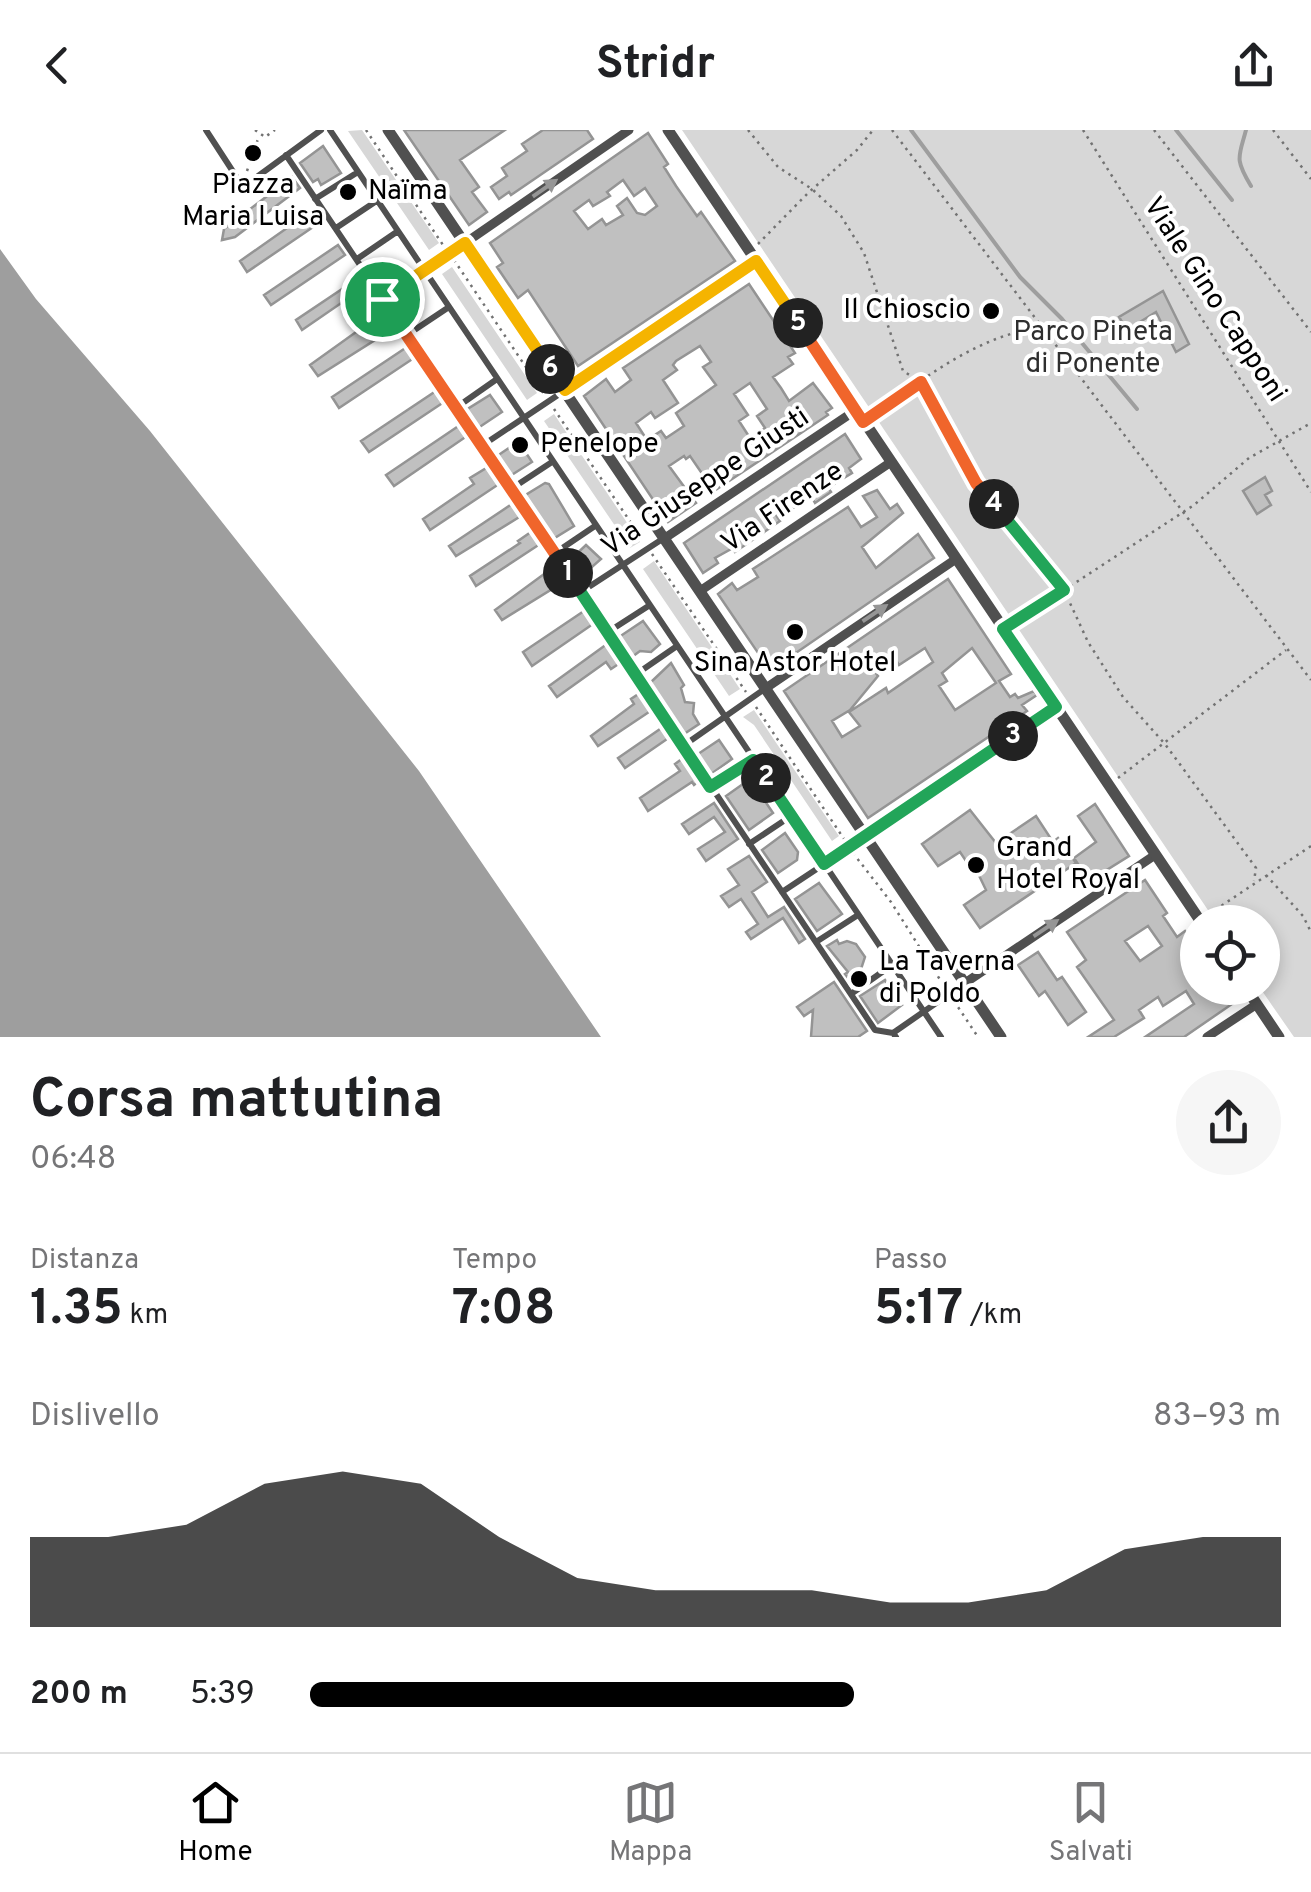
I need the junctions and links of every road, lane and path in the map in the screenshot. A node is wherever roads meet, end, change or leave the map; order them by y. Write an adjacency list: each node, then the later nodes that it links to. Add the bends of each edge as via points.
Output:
1 (206, 130): 20 (street)
2 (255, 130): 16 (path)
3 (275, 130): 16 (path)
4 (320, 130): 17 (street)
5 (330, 130): 18 (street)
6 (366, 130): 27 (path)
7 (388, 130): 26 (street)
8 (629, 130): 26 (street, one-way to 8)
9 (668, 130): 28 (street)
10 (748, 130): 21 (path, via 778,167)
11 (873, 130): 21 (path)
12 (892, 130): 33 (path)
13 (1082, 130): 45 (path, Viale Gino Capponi)
14 (1154, 130): 34 (path)
15 (1274, 130): 19 (path)
16 (260, 136): 20 (path)
17 (286, 156): 20 (street); 22 (street)
18 (358, 172): 22 (street); 23 (street)
19 (1311, 180)
20 (243, 187)
21 (812, 189): 28 (path); 37 (path, via 841,216 864,252 903,371)
22 (315, 199): 24 (street)
23 (378, 200): 24 (street); 25 (street)
24 (336, 228): 29 (street)
25 (398, 231): 29 (street); 30 (street)
26 (465, 243): 27 (street); 38 (street)
27 (449, 253): 30 (street); 39 (path)
28 (752, 256): 38 (street); 41 (street)
29 (357, 259): 31 (street)
30 (424, 270): 31 (street); 32 (street)
31 (382, 299): 35 (street)
32 (449, 307): 35 (street); 36 (street)
33 (1040, 328): 37 (path, via 1012,331); 51 (path)
34 (1311, 332)
35 (408, 335): 40 (street)
36 (497, 379): 40 (street); 42 (street)
37 (921, 382): 43 (path); 59 (path, via 976,483)
38 (565, 390): 39 (street); 53 (street)
39 (549, 401): 42 (street); 54 (path)
40 (457, 407): 46 (street)
41 (856, 410): 43 (street); 53 (street, Via Giuseppe Giusti)
42 (524, 419): 46 (street); 47 (street)
43 (863, 422): 48 (street)
44 (1311, 423): 45 (path)
45 (1280, 439): 50 (path, Viale Gino Capponi); 51 (path)
46 (483, 446): 49 (street)
47 (552, 461): 49 (street); 52 (street)
48 (891, 462): 56 (street); 58 (street, Via Firenze)
49 (512, 489): 55 (street)
50 (1311, 492)
51 (1183, 511): 59 (path); 65 (path)
52 (596, 525): 55 (street); 57 (street)
53 (665, 538): 54 (street, Via Giuseppe Giusti); 58 (street)
54 (649, 550): 57 (street, Via Giuseppe Giusti); 69 (path)
55 (555, 553): 60 (street)
56 (956, 558): 62 (street); 68 (street, one-way to 56)
57 (624, 566): 60 (street, Via Giuseppe Giusti); 61 (street)
58 (700, 590): 68 (street)
59 (1064, 590): 62 (path); 72 (path, via 1123,697)
60 (581, 592): 63 (street)
61 (650, 605): 63 (street); 64 (street)
62 (1003, 629): 70 (street)
63 (608, 632): 66 (street)
64 (678, 646): 66 (street); 71 (street)
65 (1286, 650): 67 (path); 72 (path)
66 (636, 674): 73 (street)
67 (1311, 680)
68 (766, 688): 69 (street); 78 (street)
69 (750, 700): 71 (street); 81 (path)
70 (1056, 707): 75 (street); 78 (street)
71 (726, 718): 73 (street); 74 (street)
72 (1165, 744): 75 (path); 85 (path, via 1256,868)
73 (683, 746): 76 (street)
74 (753, 760): 76 (street); 77 (street)
75 (1108, 785): 82 (street)
76 (710, 787): 79 (street)
77 (791, 816): 79 (street); 83 (street)
78 (866, 836): 81 (street); 93 (street)
79 (749, 844): 86 (street)
80 (1311, 846): 84 (path)
81 (850, 847): 83 (street); 94 (path)
82 (1155, 855): 87 (street); 93 (street, one-way to 82)
83 (824, 864): 86 (street); 89 (street)
84 (1265, 874): 85 (path); 90 (path)
85 (1254, 881): 88 (path)
86 (782, 892): 91 (street)
87 (1189, 905)
88 (1223, 905)
89 (858, 914): 91 (street); 92 (street)
90 (1311, 932)
91 (816, 942): 95 (street)
92 (892, 965): 95 (street); 98 (street)
93 (965, 983): 94 (street); 102 (street)
94 (949, 993): 98 (street); 101 (path)
95 (851, 994): 99 (street, via 876,1030)
96 (1255, 1005): 103 (street)
97 (1258, 1005): 104 (street)
98 (924, 1012): 99 (street); 100 (street)
99 (894, 1035)
100 (941, 1037)
101 (978, 1037)
102 (1002, 1037)
103 (1206, 1037)
104 (1279, 1037)

